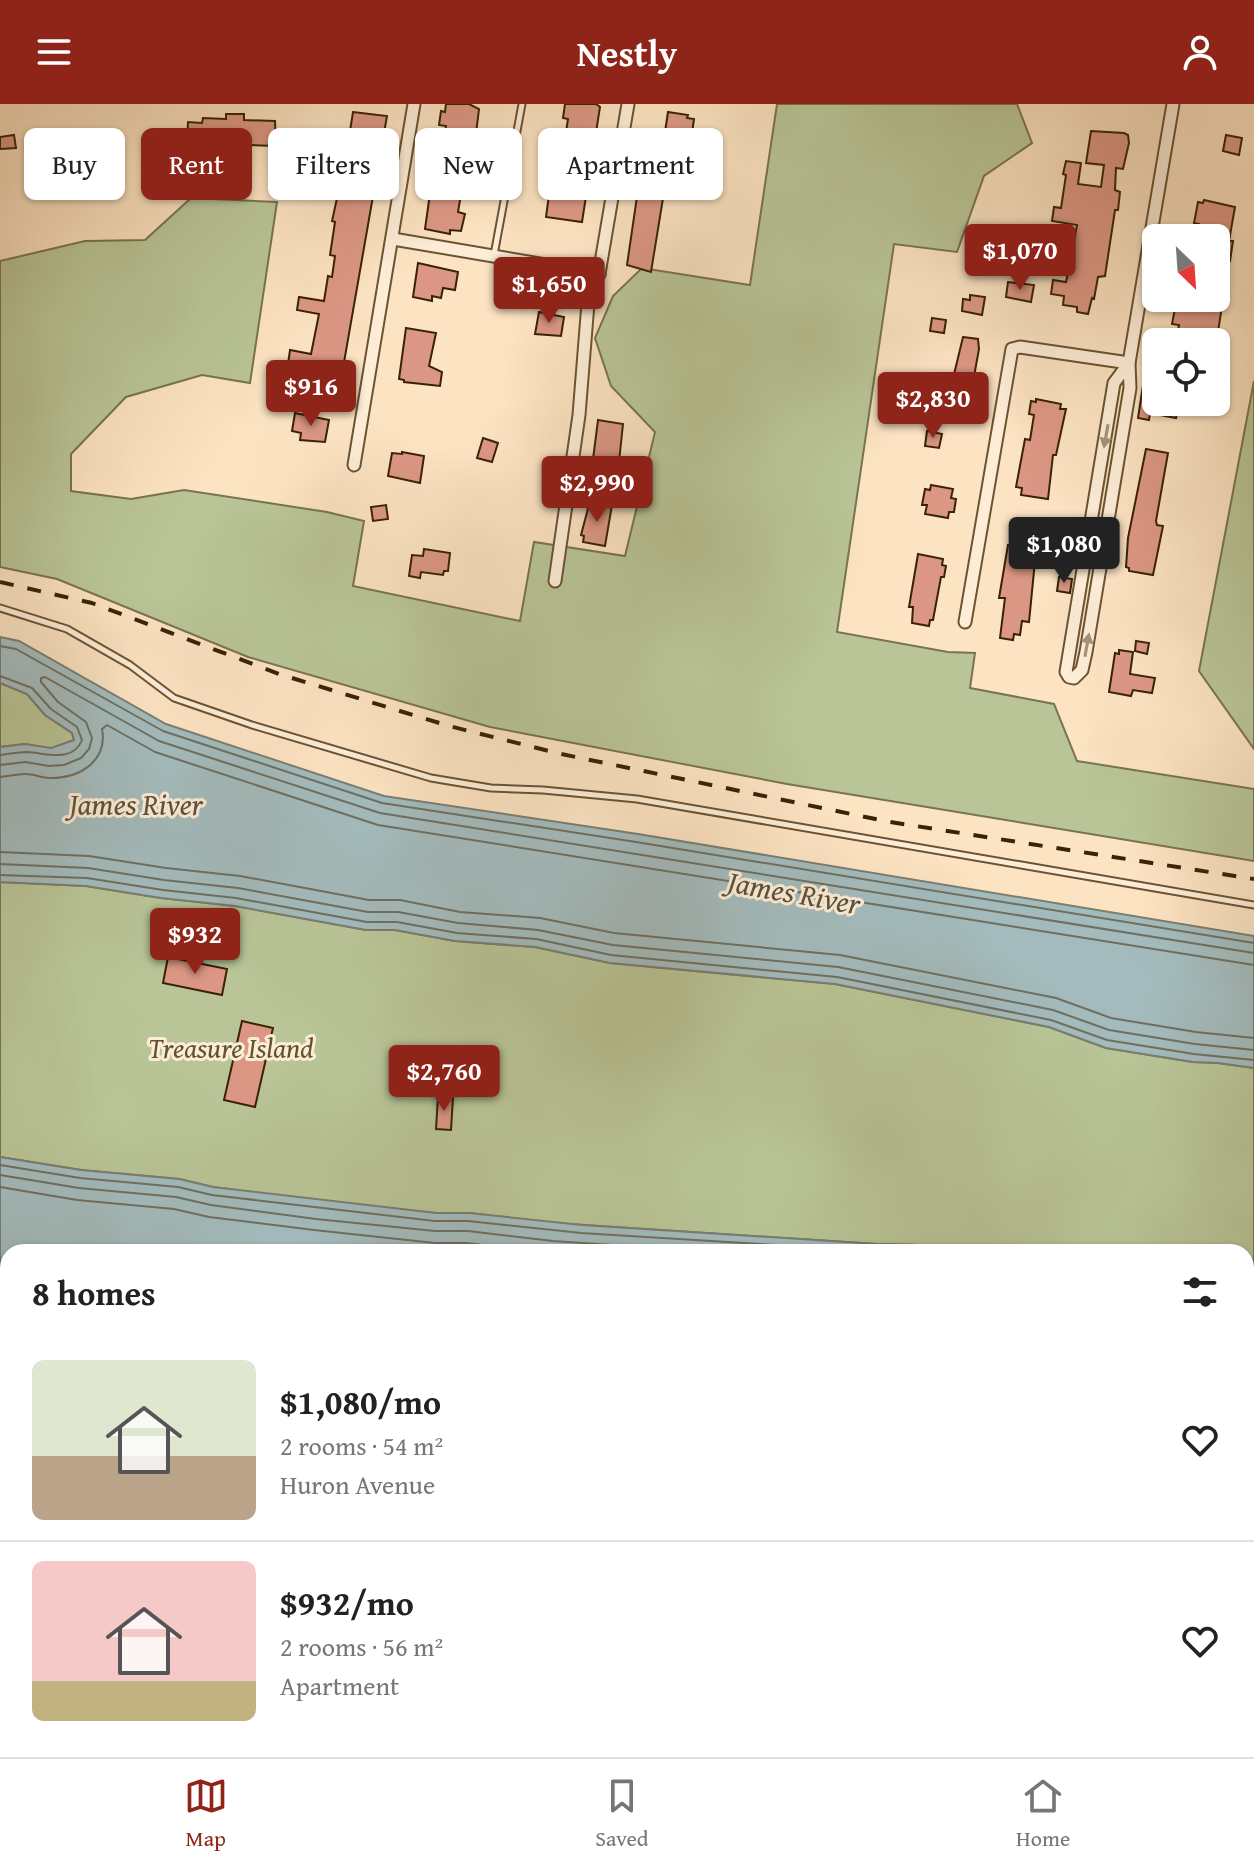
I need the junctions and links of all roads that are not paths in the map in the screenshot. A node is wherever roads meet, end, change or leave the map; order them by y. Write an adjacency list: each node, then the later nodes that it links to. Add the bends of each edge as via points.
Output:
1 (414, 104): 5 (street)
2 (522, 104): 6 (lane)
3 (628, 104): 7 (street)
4 (1173, 104): 8 (street)
5 (393, 239): 6 (street); 9 (street)
6 (494, 255): 7 (street)
7 (599, 274): 10 (street, via 589,291 579,415)
8 (1129, 363): 8 (street, one-way to 8, via 1114,383 1067,661 1066,672 1074,678 1086,652 1130,388); 12 (street, via 1012,349)
9 (354, 465)
10 (555, 581)
11 (0, 608): 13 (lane, via 67,629 174,698 431,778 637,799)
12 (965, 622)
13 (1254, 905)

